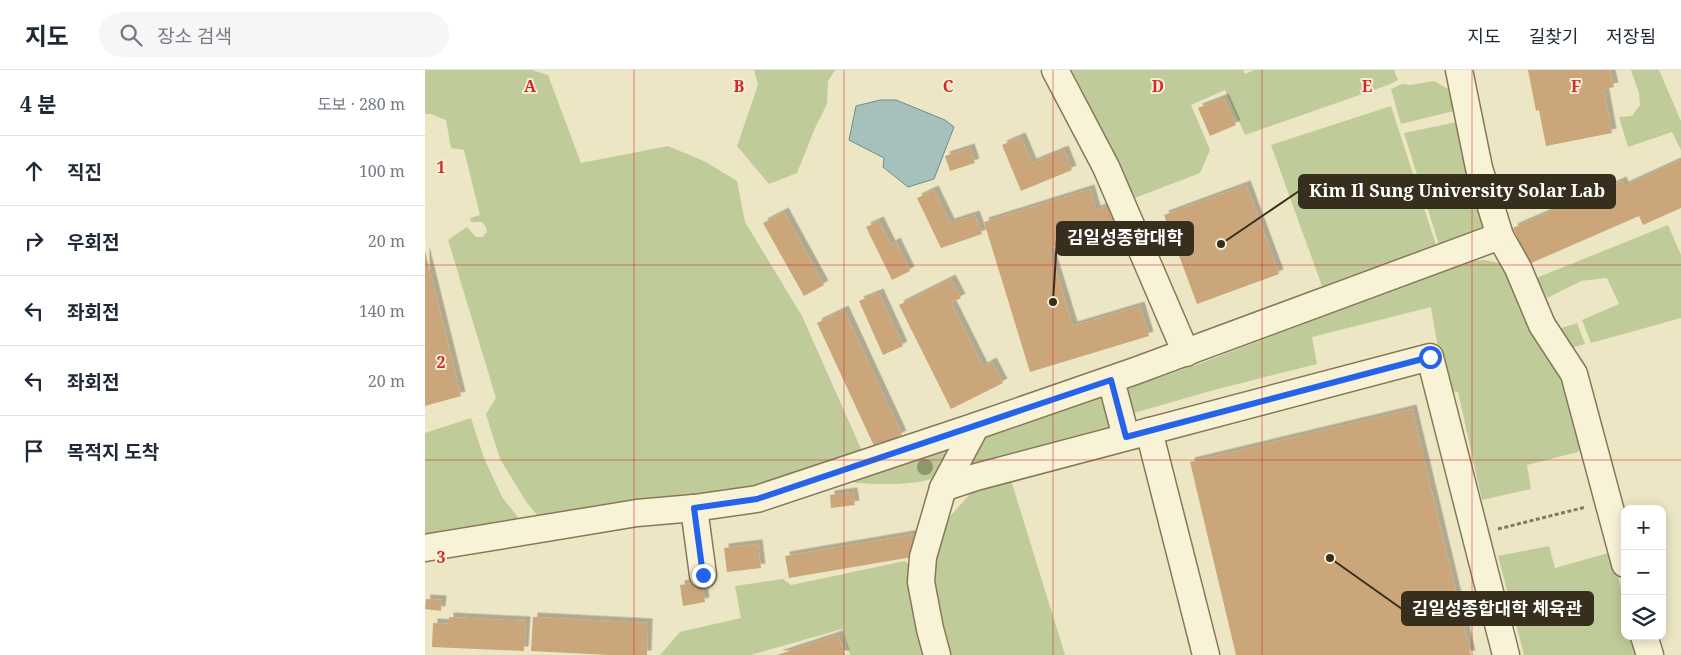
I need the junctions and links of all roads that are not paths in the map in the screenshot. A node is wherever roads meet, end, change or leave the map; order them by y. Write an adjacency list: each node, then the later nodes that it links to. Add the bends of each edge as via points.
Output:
1 (1055, 70): 4 (lane, via 1106,167)
2 (1459, 70): 3 (lane, via 1479,168)
3 (1499, 236): 4 (lane); 11 (lane, via 1518,268 1542,325 1574,374)
4 (1186, 353): 5 (lane)
5 (1111, 380): 6 (lane); 7 (lane)
6 (976, 426): 8 (lane); 9 (lane, via 757,499)
7 (1137, 434): 8 (lane, via 976,476); 15 (lane); 16 (lane, via 1430,357)
8 (943, 488): 14 (lane, via 923,557 921,582)
9 (694, 508): 10 (lane, via 637,513); 12 (lane)
10 (425, 548)
11 (1621, 550)
12 (703, 575)
13 (1645, 640): 17 (lane)
14 (937, 655)
15 (1205, 655)
16 (1507, 655)
17 (1650, 655)

